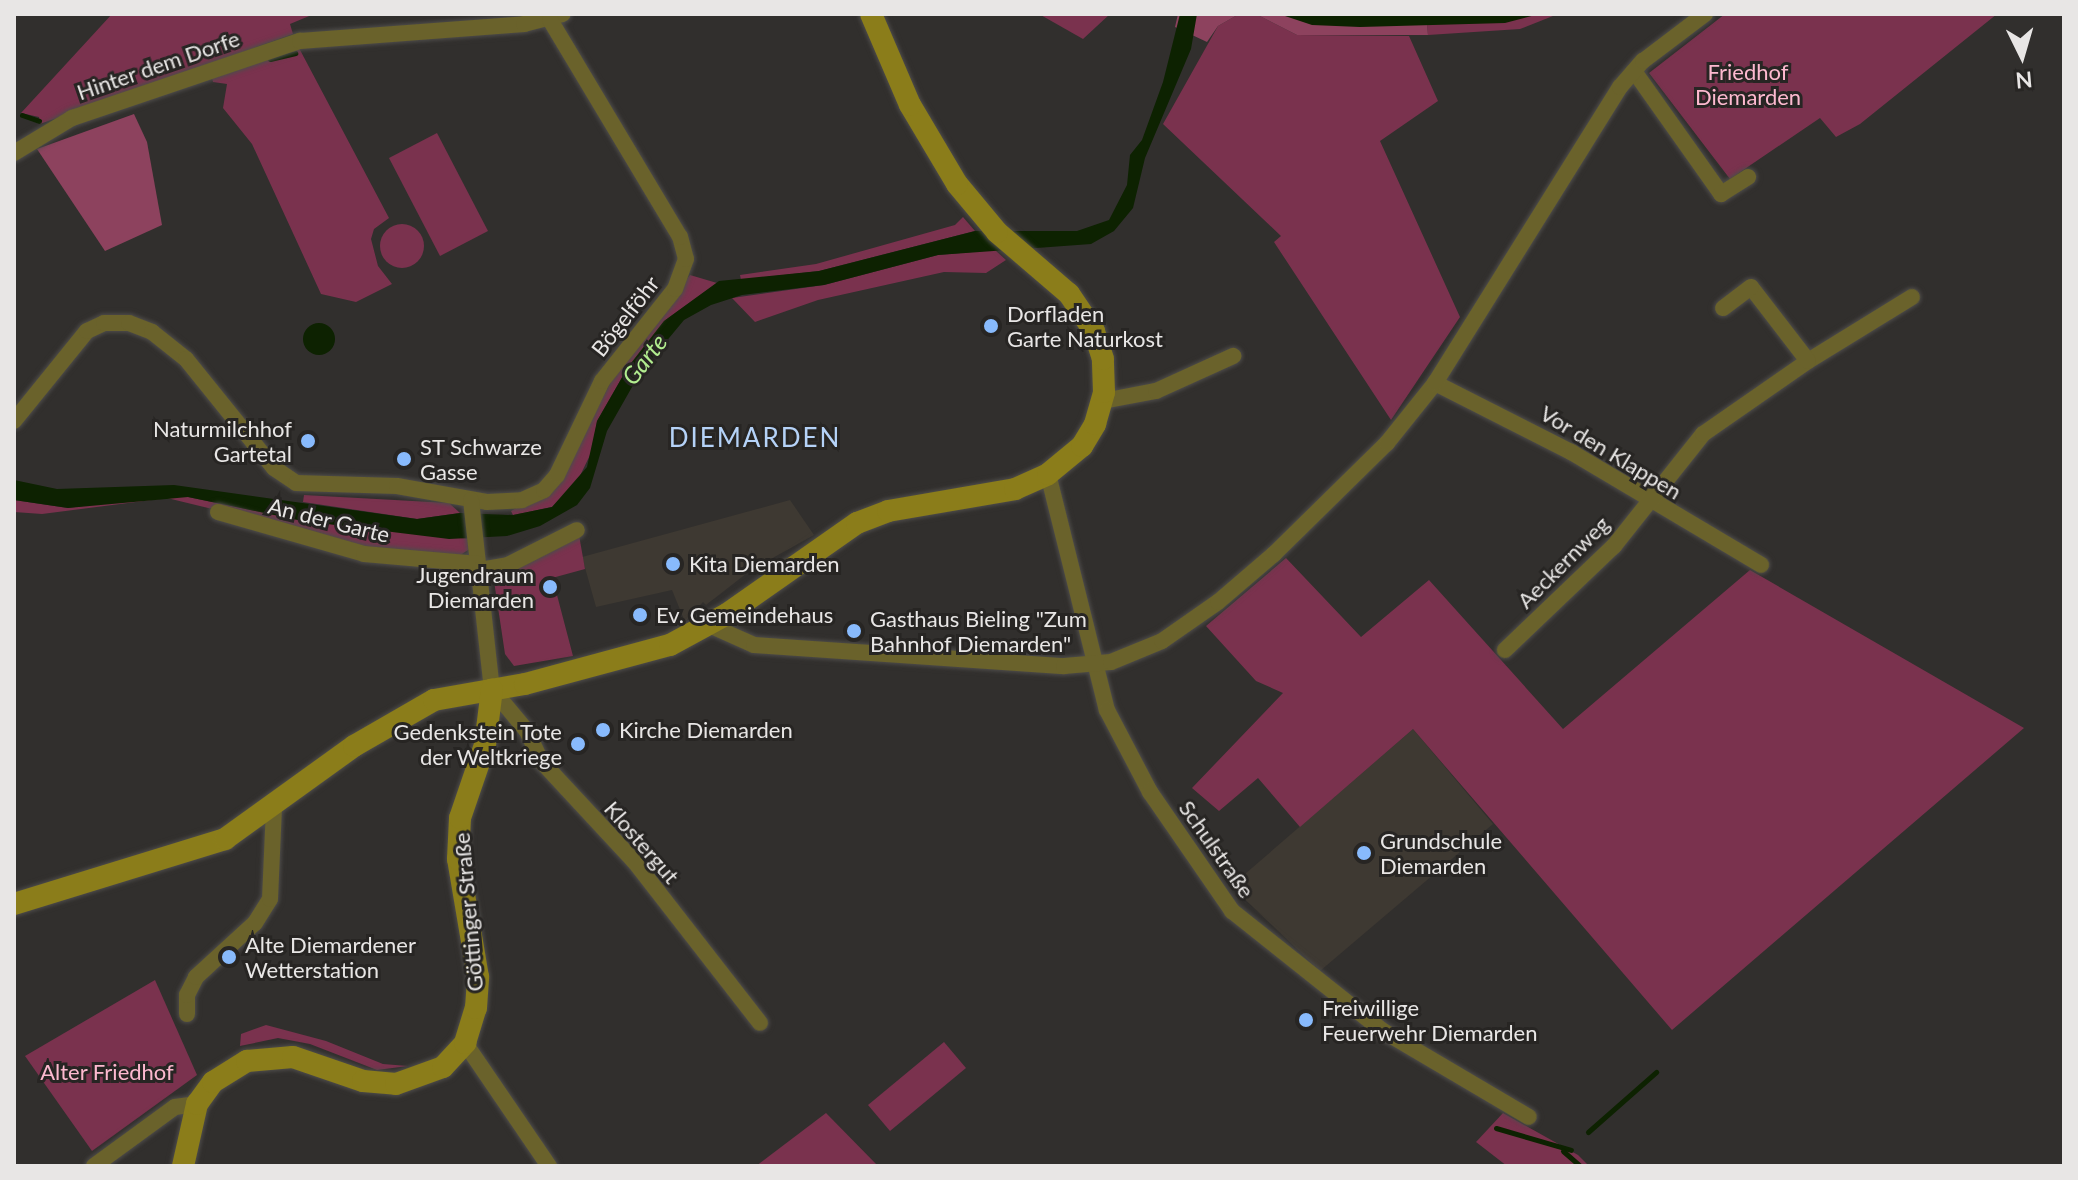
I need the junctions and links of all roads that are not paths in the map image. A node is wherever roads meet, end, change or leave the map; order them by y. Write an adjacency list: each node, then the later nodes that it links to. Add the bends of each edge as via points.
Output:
1 (871, 14): 12 (street, via 910,105 982,216 1069,294 1094,331 1104,369)
2 (1705, 14): 4 (street)
3 (556, 17): 5 (street, Hinter dem Dorfe, via 300,41 81,114); 16 (street, Bögelföhr, via 680,237 684,267 675,289 602,381 548,486 522,500)
4 (1634, 71): 6 (street, via 1721,194); 11 (street)
5 (14, 153)
6 (1748, 177)
7 (1912, 297): 10 (street, Aeckernweg)
8 (1723, 308): 10 (street, via 1751,287)
9 (1233, 356): 12 (street, via 1156,391)
10 (1808, 361): 15 (street, Aeckernweg, via 1703,434)
11 (1435, 383): 15 (street, Vor den Klappen, via 1571,452); 23 (street, via 1387,443 1218,602 1162,641)
12 (1103, 401): 14 (street, via 1090,435)
13 (14, 421): 16 (street, Bögelföhr, via 87,331 104,323 129,323 152,332 186,359 287,479 304,485 422,488)
14 (1048, 474): 21 (street, via 1015,489 888,511 857,523); 23 (street, Schulstraße)
15 (1649, 501): 20 (street, Vor den Klappen); 22 (street, Aeckernweg, via 1614,546)
16 (472, 507): 19 (street)
17 (218, 512): 19 (street, An der Garte, via 364,554)
18 (577, 530): 19 (street, An der Garte, via 508,565)
19 (479, 560): 24 (street)
20 (1761, 565)
21 (709, 625): 23 (street, via 754,645); 24 (street, via 650,652)
22 (1505, 650)
23 (1095, 664): 31 (street, Schulstraße, via 1120,739 1232,911 1383,1031)
24 (492, 689): 25 (street, via 455,693 410,711); 28 (street, Klostergut, via 527,731 541,761 634,861); 29 (street, Göttinger Straße, via 485,745 464,796 458,838 478,977 476,1008)
25 (274, 808): 26 (street, via 200,849); 27 (street, via 270,899 255,923 196,977 187,995)
26 (14, 904)
27 (187, 1014)
28 (760, 1023)
29 (465, 1043): 30 (street, via 443,1067 396,1084 363,1081 309,1060 261,1056 213,1082); 34 (street)
30 (197, 1104): 32 (street, via 175,1107); 33 (street)
31 (1529, 1117)
32 (94, 1166)
33 (183, 1166)
34 (549, 1166)

